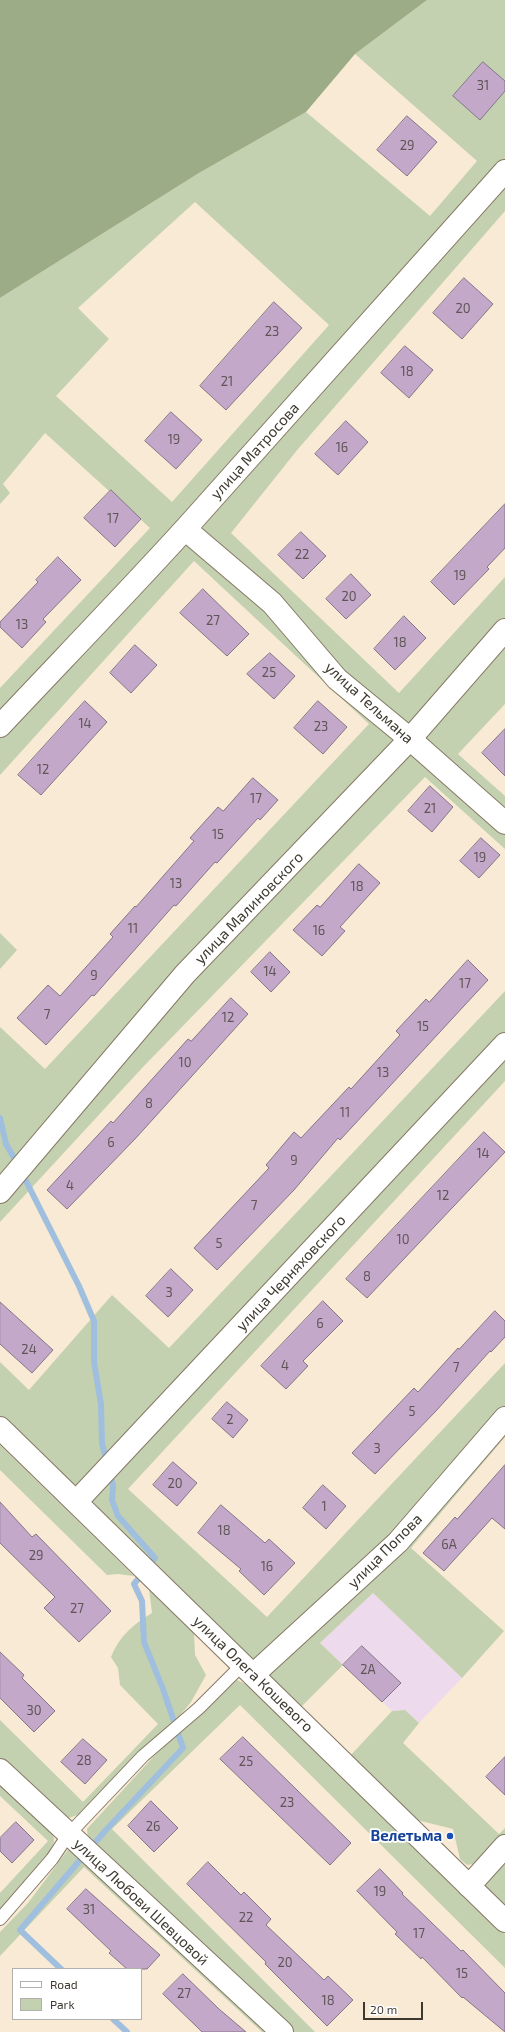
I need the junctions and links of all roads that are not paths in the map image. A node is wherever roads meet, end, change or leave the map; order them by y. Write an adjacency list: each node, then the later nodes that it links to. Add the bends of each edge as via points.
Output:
1 (505, 171): 2 (street, улица Матросова)
2 (185, 529): 4 (street, улица Матросова); 5 (street, улица Тельмана, via 272,603 337,679)
3 (505, 630): 5 (street, улица Малиновского)
4 (0, 726)
5 (410, 739): 6 (street, улица Тельмана); 8 (street, улица Малиновского, via 185,974)
6 (505, 823)
7 (505, 1044): 11 (street, улица Черняховского)
8 (0, 1192)
9 (505, 1418): 12 (street, улица Попова, via 398,1542)
10 (0, 1428): 11 (street, улица Олега Кошевого)
11 (77, 1501): 12 (street, улица Олега Кошевого)
12 (248, 1669): 14 (lane, via 143,1756); 16 (street, улица Олега Кошевого)
13 (0, 1770): 14 (street, улица Любови Шевцовой)
14 (68, 1835): 17 (lane, via 52,1859); 19 (street, улица Любови Шевцовой)
15 (505, 1846): 16 (street)
16 (468, 1886): 18 (street, улица Олега Кошевого)
17 (0, 1919)
18 (505, 1921)
19 (282, 2032)

